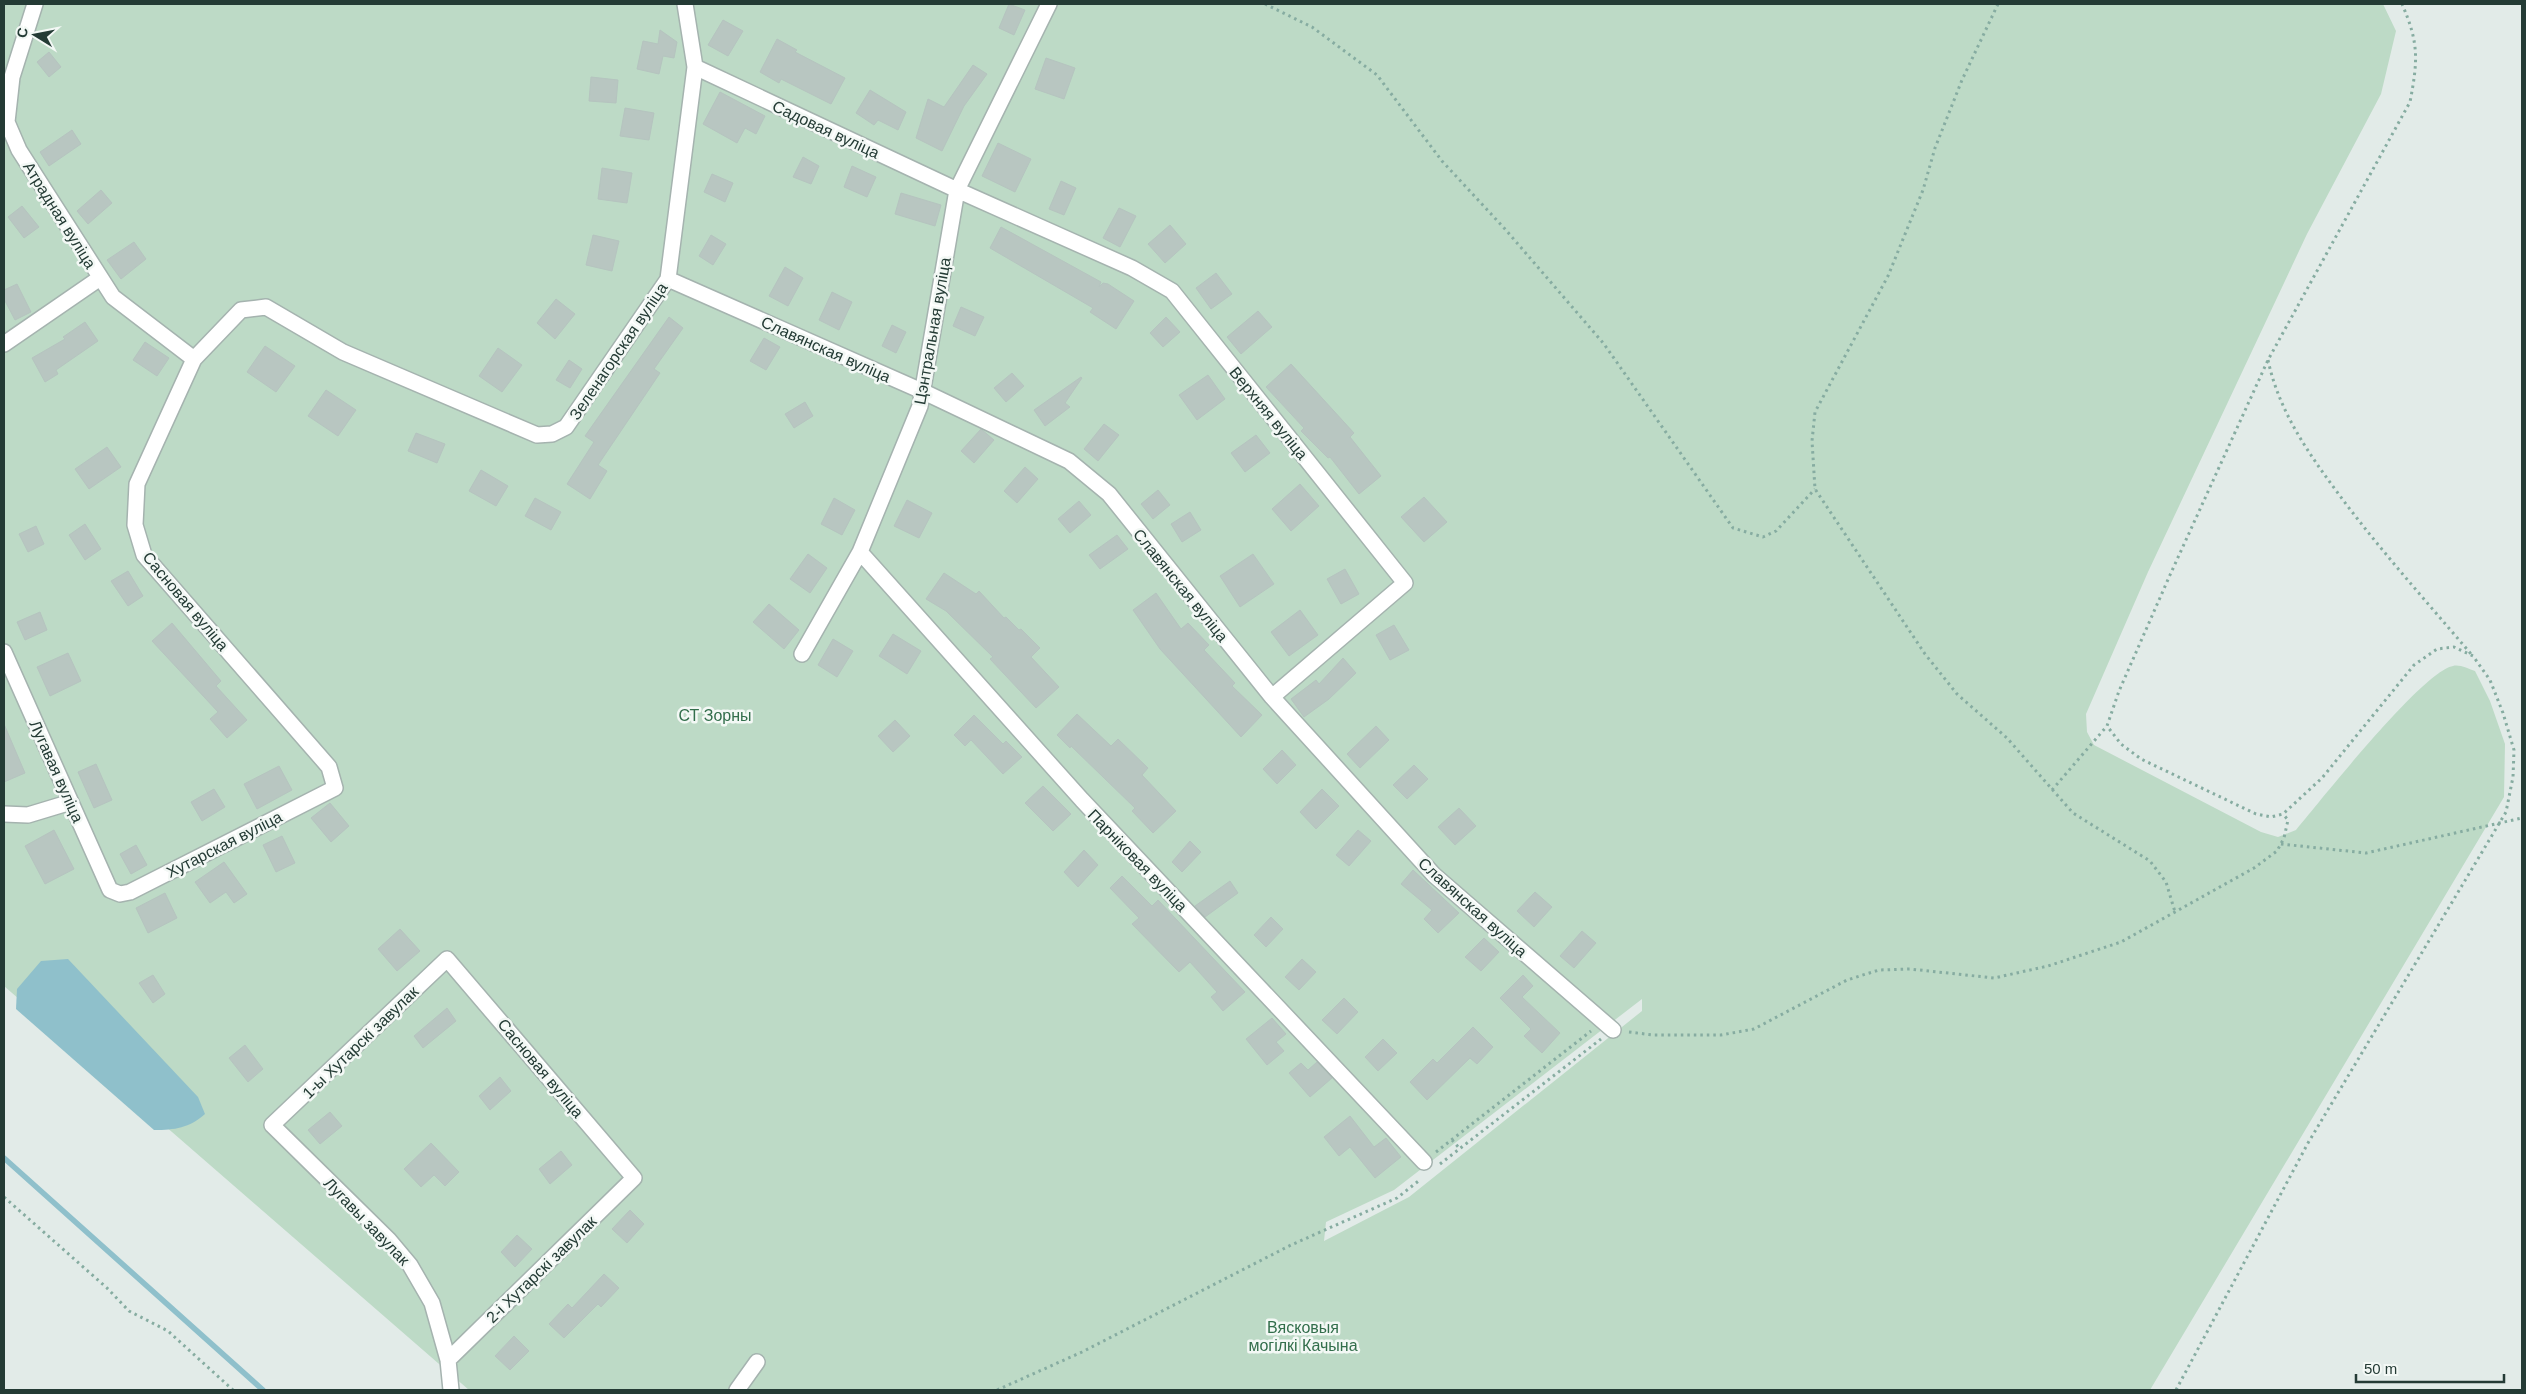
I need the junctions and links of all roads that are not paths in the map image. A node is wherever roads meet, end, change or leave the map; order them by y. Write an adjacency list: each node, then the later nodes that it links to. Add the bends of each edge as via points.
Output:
1 (35, 4): 6 (street, Атрадная вуліца, via 12,77 7,122 19,150)
2 (685, 4): 4 (street, Зеленагорская вуліца)
3 (1049, 4): 5 (street, Цэнтральная вуліца)
4 (696, 67): 5 (street, Садовая вуліца); 7 (street, Зеленагорская вуліца)
5 (957, 190): 10 (street, Цэнтральная вуліца); 14 (street, Верхняя вуліца, via 1132,268 1172,291 1405,583)
6 (100, 278): 8 (street); 9 (street, Атрадная вуліца, via 113,297)
7 (668, 279): 9 (street, Зеленагорская вуліца, via 566,427 552,434 538,435 342,352 266,307 241,310); 10 (street, Славянская вуліца)
8 (4, 344)
9 (194, 359): 15 (street, Сасновая вуліца, via 137,484 135,525 144,555 328,767)
10 (924, 392): 11 (street, Цэнтральная вуліца); 14 (street, Славянская вуліца, via 1068,461 1109,494)
11 (860, 552): 13 (street, Цэнтральная вуліца); 22 (street, Парніковая вуліца, via 1082,800)
12 (4, 652): 16 (street, Лугавая вуліца)
13 (802, 654)
14 (1272, 697): 20 (street, Славянская вуліца, via 1434,875)
15 (336, 788): 18 (street, Хутарская вуліца, via 130,892 120,894)
16 (71, 802): 17 (street, via 28,815); 18 (street, Лугавая вуліца)
17 (4, 814)
18 (110, 890)
19 (447, 959): 21 (street, 1-ы Хутарскі завулак); 23 (street, Сасновая вуліца)
20 (1608, 1026)
21 (272, 1125): 24 (street, Лугавы завулак, via 389,1240 410,1265 432,1303)
22 (1430, 1167)
23 (634, 1178): 24 (street, 2-і Хутарскі завулак)
24 (448, 1360): 26 (street, Лугавы завулак)
25 (757, 1362): 27 (street)
26 (451, 1390)
27 (737, 1390)

